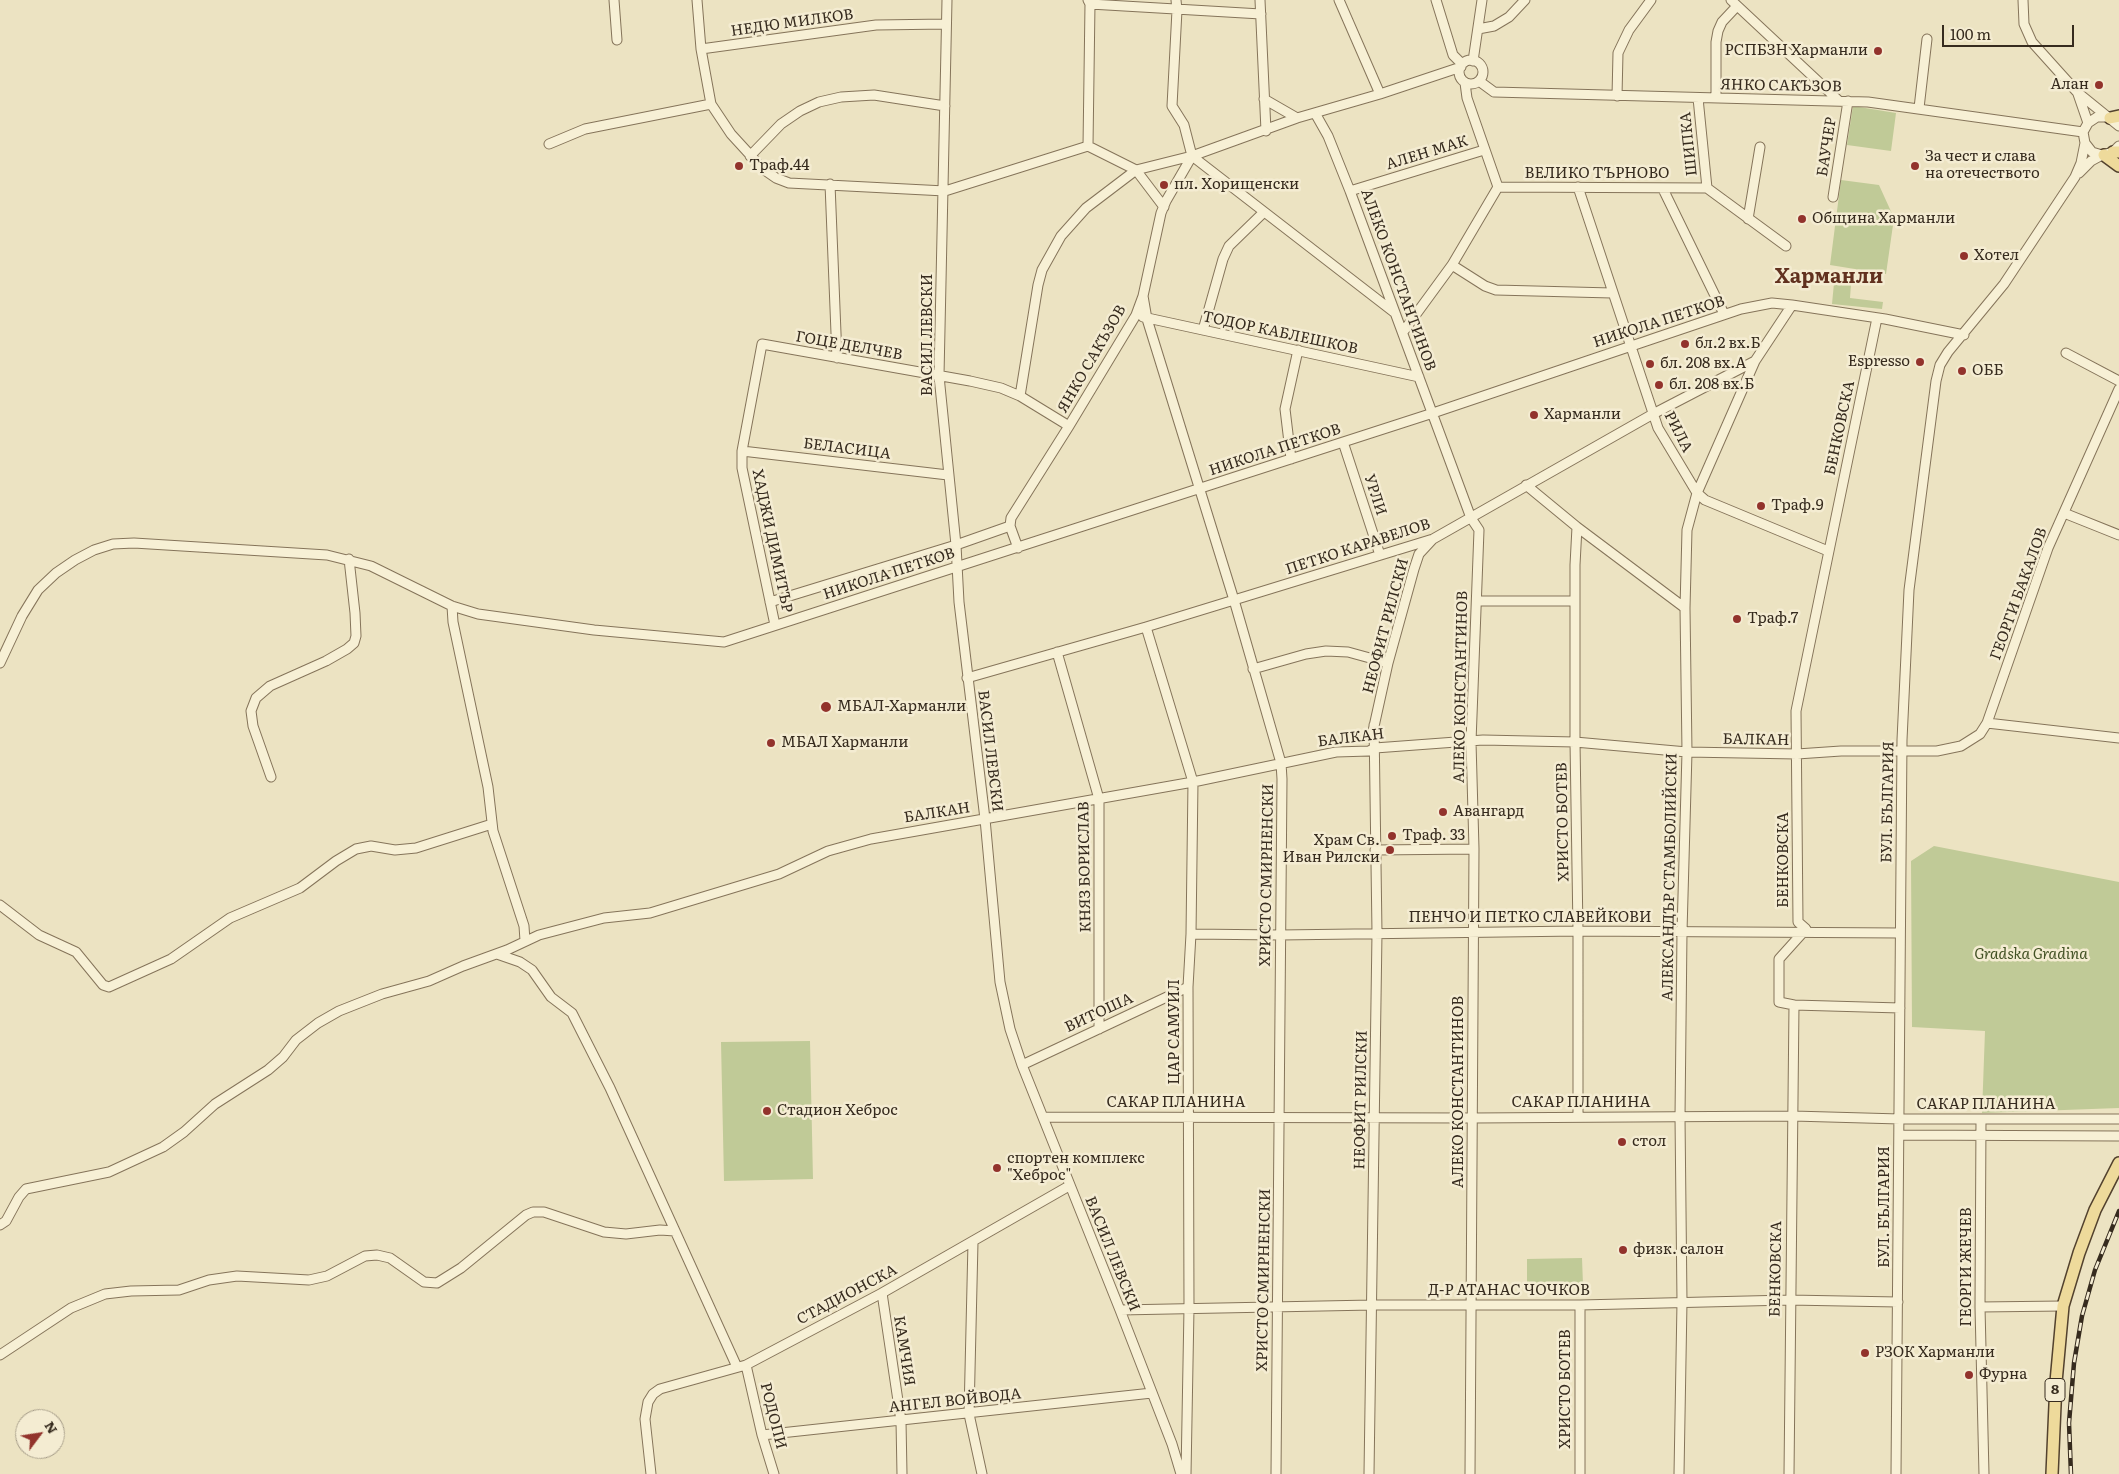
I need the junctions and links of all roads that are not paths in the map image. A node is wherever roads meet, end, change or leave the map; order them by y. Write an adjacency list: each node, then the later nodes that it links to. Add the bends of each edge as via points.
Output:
1 (614, 0): 19 (street)
2 (697, 0): 20 (street)
3 (947, 0): 16 (street, ВАСИЛ ЛЕВСКИ)
4 (1176, 0): 14 (street)
5 (1260, 0): 15 (street)
6 (1338, 0): 26 (street)
7 (1436, 0): 22 (street, via 1453,55)
8 (1482, 0): 17 (street)
9 (1525, 0): 17 (street, via 1509,17 1494,26)
10 (1651, 0): 27 (street, via 1629,30 1618,53)
11 (2023, 0): 25 (street, via 2024,24 2029,37)
12 (1089, 2): 14 (street); 44 (street)
13 (1734, 3): 29 (street, via 1717,36); 31 (street)
14 (1177, 10): 15 (street); 49 (street, via 1172,106 1184,125)
15 (1261, 14): 30 (street)
16 (946, 24): 20 (street, НЕДЮ МИЛКОВ, via 876,25); 34 (street, ВАСИЛ ЛЕВСКИ)
17 (1478, 29): 21 (street)
18 (1927, 39): 35 (street)
19 (617, 40)
20 (701, 49): 33 (street)
21 (1473, 61): 22 (street); 23 (street, via 1483,71)
22 (1462, 66): 24 (street, via 1460,74); 26 (street)
23 (1479, 81): 24 (street); 27 (street, ЯНКО САКЪЗОВ, via 1494,92)
24 (1465, 83): 46 (street)
25 (2077, 92): 38 (street); 39 (street)
26 (1380, 94): 36 (street)
27 (1617, 96): 28 (street, ЯНКО САКЪЗОВ)
28 (1698, 98): 29 (street, ЯНКО САКЪЗОВ); 57 (street, ШИПКА)
29 (1716, 98): 31 (street, ЯНКО САКЪЗОВ)
30 (1264, 99): 37 (street); 40 (street)
31 (1838, 100): 32 (street, ЯНКО САКЪЗОВ)
32 (1848, 100): 35 (street, ЯНКО САКЪЗОВ); 60 (street, БАУЧЕР)
33 (711, 104): 43 (street, via 586,129); 48 (street)
34 (944, 106): 48 (street, via 874,95 819,102 781,124); 58 (street, ВАСИЛ ЛЕВСКИ)
35 (1919, 108): 41 (street, ЯНКО САКЪЗОВ)
36 (1315, 112): 37 (street); 59 (street, АЛЕКО КОНСТАНТИНОВ)
37 (1298, 118): 40 (street)
38 (2115, 120): 39 (street, via 2097,117)
39 (2088, 123): 41 (street)
40 (1266, 131): 49 (street)
41 (2083, 132): 42 (street)
42 (2085, 143): 47 (street, via 2092,152); 52 (street, БУЛ. БЪЛГАРИЯ)
43 (549, 144)
44 (1088, 146): 51 (street); 58 (street)
45 (1760, 147): 63 (street)
46 (1484, 150): 54 (street); 59 (street, АЛЕН МАК)
47 (2111, 152): 50 (main road); 52 (street, БУЛ. БЪЛГАРИЯ, via 2091,161)
48 (750, 156): 53 (street, via 776,178 789,182)
49 (1192, 156): 51 (street); 61 (street, ЯНКО САКЪЗОВ); 62 (street)
50 (2119, 166)
51 (1136, 170): 61 (street); 87 (street, via 1086,208 1061,236 1049,257 1038,284)
52 (2075, 176): 76 (street, БУЛ. БЪЛГАРИЯ, via 2004,284)
53 (830, 184): 58 (street); 81 (street)
54 (1498, 187): 55 (street, ВЕЛИКО ТЪРНОВО); 65 (street)
55 (1578, 187): 56 (street, ВЕЛИКО ТЪРНОВО); 66 (street, РИЛА)
56 (1663, 188): 57 (street, ВЕЛИКО ТЪРНОВО); 70 (street)
57 (1707, 188): 63 (street)
58 (945, 191): 83 (street, ВАСИЛ ЛЕВСКИ)
59 (1350, 192): 69 (street, АЛЕКО КОНСТАНТИНОВ)
60 (1833, 197)
61 (1164, 207): 67 (street, ЯНКО САКЪЗОВ)
62 (1264, 212): 69 (street); 74 (street, via 1229,246)
63 (1748, 219): 64 (street)
64 (1786, 246)
65 (1452, 265): 66 (street, via 1496,290); 75 (street)
66 (1612, 293): 78 (street, РИЛА)
67 (1143, 296): 71 (street, ЯНКО САКЪЗОВ); 73 (street, ХРИСТО СМИРНЕНСКИ)
68 (1792, 305): 70 (street, НИКОЛА ПЕТКОВ, via 1772,302); 72 (street, НИКОЛА ПЕТКОВ); 82 (street, АЛЕКСАНДЪР СТАМБОЛИЙСКИ)
69 (1395, 313): 75 (street, АЛЕКО КОНСТАНТИНОВ)
70 (1724, 314): 78 (street, НИКОЛА ПЕТКОВ)
71 (1136, 315): 73 (street, ТОДОР КАБЛЕШКОВ); 90 (street, ЯНКО САКЪЗОВ)
72 (1877, 318): 76 (street, НИКОЛА ПЕТКОВ); 106 (street, БЕНКОВСКА)
73 (1147, 319): 74 (street, ТОДОР КАБЛЕШКОВ); 96 (street, ХРИСТО СМИРНЕНСКИ)
74 (1203, 330): 79 (street, ТОДОР КАБЛЕШКОВ)
75 (1402, 332): 84 (street, АЛЕКО КОНСТАНТИНОВ)
76 (1964, 335): 128 (street, БУЛ. БЪЛГАРИЯ, via 1940,365 1936,381 1909,590)
77 (762, 344): 81 (street, ГОЦЕ ДЕЛЧЕВ); 92 (street, ХАДЖИ ДИМИТЪР)
78 (1630, 345): 88 (street, НИКОЛА ПЕТКОВ); 89 (street, РИЛА)
79 (1298, 350): 84 (street, ТОДОР КАБЛЕШКОВ); 93 (street, via 1285,409)
80 (2066, 353): 85 (street)
81 (837, 358): 83 (street, ГОЦЕ ДЕЛЧЕВ)
82 (1755, 361): 89 (street, ПЕТКО КАРАВЕЛОВ); 97 (street, АЛЕКСАНДЪР СТАМБОЛИЙСКИ)
83 (939, 376): 87 (street, ГОЦЕ ДЕЛЧЕВ); 94 (street, ВАСИЛ ЛЕВСКИ)
84 (1419, 377): 88 (street, АЛЕКО КОНСТАНТИНОВ)
85 (2119, 380)
86 (2119, 389): 98 (street, ГЕОРГИ БАКАЛОВ)
87 (1020, 396): 90 (street, ГОЦЕ ДЕЛЧЕВ)
88 (1433, 413): 91 (street, НИКОЛА ПЕТКОВ); 99 (street, АЛЕКО КОНСТАНТИНОВ)
89 (1653, 414): 95 (street, ПЕТКО КАРАВЕЛОВ); 97 (street, РИЛА)
90 (1069, 426): 100 (street, ЯНКО САКЪЗОВ, via 1011,518)
91 (1343, 442): 93 (street, НИКОЛА ПЕТКОВ); 107 (street, УРЛИ)
92 (742, 451): 94 (street, БЕЛАСИЦА); 113 (street, ХАДЖИ ДИМИТЪР, via 745,487)
93 (1291, 458): 96 (street, НИКОЛА ПЕТКОВ)
94 (948, 475): 104 (street, ВАСИЛ ЛЕВСКИ)
95 (1526, 485): 99 (street, ПЕТКО КАРАВЕЛОВ); 101 (street)
96 (1200, 489): 105 (street, НИКОЛА ПЕТКОВ); 110 (street, ХРИСТО СМИРНЕНСКИ)
97 (1697, 494): 106 (street); 115 (street, АЛЕКСАНДЪР СТАМБОЛИЙСКИ, via 1687,530)
98 (2064, 513): 102 (street); 123 (street, ГЕОРГИ БАКАЛОВ, via 2048,548)
99 (1471, 518): 103 (street, ПЕТКО КАРАВЕЛОВ); 111 (street, АЛЕКО КОНСТАНТИНОВ, via 1479,530)
100 (1010, 526): 104 (street); 105 (street)
101 (1577, 527): 112 (street, ХРИСТО БОТЕВ); 115 (street)
102 (2119, 536)
103 (1433, 539): 107 (street, ПЕТКО КАРАВЕЛОВ); 120 (street, НЕОФИТ РИЛСКИ, via 1419,554)
104 (956, 545): 109 (street, ВАСИЛ ЛЕВСКИ); 113 (street)
105 (1018, 548): 109 (street, НИКОЛА ПЕТКОВ)
106 (1828, 551): 130 (street, БЕНКОВСКА, via 1796,712)
107 (1380, 555): 110 (street, ПЕТКО КАРАВЕЛОВ)
108 (349, 559): 114 (street, НИКОЛА ПЕТКОВ, via 371,566); 119 (street, НИКОЛА ПЕТКОВ, via 327,555 112,544 94,550 56,573 38,590); 132 (street, via 355,613 354,644 326,661 270,686 256,698 251,711)
109 (958, 566): 116 (street, НИКОЛА ПЕТКОВ); 122 (street, ВАСИЛ ЛЕВСКИ)
110 (1234, 600): 117 (street, ПЕТКО КАРАВЕЛОВ); 121 (street, ХРИСТО СМИРНЕНСКИ)
111 (1477, 601): 112 (street); 125 (street, АЛЕКО КОНСТАНТИНОВ)
112 (1575, 601): 126 (street, ХРИСТО БОТЕВ)
113 (770, 602): 116 (street, ХАДЖИ ДИМИТЪР)
114 (452, 606): 116 (street, НИКОЛА ПЕТКОВ, via 478,614 594,630 724,642); 136 (street, via 488,787)
115 (1685, 608): 129 (street, АЛЕКСАНДЪР СТАМБОЛИЙСКИ)
116 (775, 625)
117 (1146, 627): 118 (street, ПЕТКО КАРАВЕЛОВ); 133 (street, ЦАР САМУИЛ)
118 (1057, 652): 122 (street, ПЕТКО КАРАВЕЛОВ); 134 (street, КНЯЗ БОРИСЛАВ)
119 (0, 663)
120 (1388, 663): 121 (street, via 1348,652 1326,651); 127 (street, НЕОФИТ РИЛСКИ)
121 (1253, 669): 131 (street, ХРИСТО СМИРНЕНСКИ)
122 (967, 678): 135 (street, ВАСИЛ ЛЕВСКИ)
123 (1987, 723): 124 (street); 128 (street, ГЕОРГИ БАКАЛОВ, via 1980,734 1961,746)
124 (2119, 738)
125 (1471, 742): 126 (street, БАЛКАН); 127 (street, БАЛКАН); 137 (street, АЛЕКО КОНСТАНТИНОВ)
126 (1575, 742): 129 (street, БАЛКАН); 140 (street, ХРИСТО БОТЕВ)
127 (1372, 749): 131 (street, БАЛКАН, via 1336,752); 138 (street, НЕОФИТ РИЛСКИ)
128 (1902, 751): 130 (street, БАЛКАН); 145 (street, БУЛ. БЪЛГАРИЯ)
129 (1687, 752): 130 (street, БАЛКАН); 142 (street, АЛЕКСАНДЪР СТАМБОЛИЙСКИ)
130 (1797, 754): 144 (street, БЕНКОВСКА, via 1798,922 1806,929)
131 (1281, 763): 133 (street, БАЛКАН); 147 (street, ХРИСТО СМИРНЕНСКИ)
132 (271, 776)
133 (1193, 782): 134 (street, БАЛКАН); 146 (street, ЦАР САМУИЛ)
134 (1099, 798): 135 (street, БАЛКАН); 153 (street, КНЯЗ БОРИСЛАВ)
135 (985, 819): 148 (street, БАЛКАН, via 871,839 828,851 779,874 650,913 604,918); 154 (street, ВАСИЛ ЛЕВСКИ, via 1000,982)
136 (492, 824): 139 (street, via 416,848 395,850 371,846 356,849 300,888 230,918 171,959 109,987 103,985 76,952 39,934); 148 (street, via 524,926)
137 (1474, 849): 138 (street); 141 (street, АЛЕКО КОНСТАНТИНОВ)
138 (1375, 850): 143 (street, НЕОФИТ РИЛСКИ)
139 (0, 905)
140 (1578, 931): 141 (street, ПЕНЧО И ПЕТКО СЛАВЕЙКОВИ); 142 (street, ПЕНЧО И ПЕТКО СЛАВЕЙКОВИ); 156 (street, ХРИСТО БОТЕВ)
141 (1473, 932): 143 (street, ПЕНЧО И ПЕТКО СЛАВЕЙКОВИ); 162 (street, АЛЕКО КОНСТАНТИНОВ)
142 (1682, 932): 144 (street, ПЕНЧО И ПЕТКО СЛАВЕЙКОВИ); 161 (street, АЛЕКСАНДЪР СТАМБОЛИЙСКИ)
143 (1376, 933): 147 (street, ПЕНЧО И ПЕТКО СЛАВЕЙКОВИ); 160 (street, НЕОФИТ РИЛСКИ)
144 (1804, 933): 145 (street, ПЕНЧО И ПЕТКО СЛАВЕЙКОВИ); 151 (street, via 1780,959 1779,1002)
145 (1900, 933): 152 (street, БУЛ. БЪЛГАРИЯ)
146 (1191, 934): 147 (street, ПЕНЧО И ПЕТКО СЛАВЕЙКОВИ); 150 (street, ЦАР САМУИЛ)
147 (1280, 935): 159 (street, ХРИСТО СМИРНЕНСКИ)
148 (525, 941): 149 (street, БАЛКАН)
149 (497, 954): 171 (street, БАЛКАН, via 339,1011 296,1040 268,1070 215,1104 163,1148 109,1172 26,1189); 172 (street, РОДОПИ, via 532,970 551,997 572,1013)
150 (1188, 986): 153 (street, ВИТОША); 158 (street, ЦАР САМУИЛ)
151 (1794, 1005): 152 (street); 157 (street, БЕНКОВСКА)
152 (1900, 1008): 163 (street, БУЛ. БЪЛГАРИЯ)
153 (1099, 1029): 154 (street, ВИТОША)
154 (1022, 1065): 155 (street, ВАСИЛ ЛЕВСКИ)
155 (1043, 1116): 158 (street, САКАР ПЛАНИНА); 170 (street, ВАСИЛ ЛЕВСКИ)
156 (1578, 1116): 161 (street, САКАР ПЛАНИНА); 162 (street, САКАР ПЛАНИНА)
157 (1793, 1116): 161 (street, САКАР ПЛАНИНА); 163 (street, САКАР ПЛАНИНА); 175 (street, БЕНКОВСКА)
158 (1189, 1117): 159 (street, САКАР ПЛАНИНА); 182 (street, ЦАР САМУИЛ)
159 (1279, 1117): 160 (street, САКАР ПЛАНИНА); 183 (street, ХРИСТО СМИРНЕНСКИ)
160 (1375, 1117): 162 (street, САКАР ПЛАНИНА); 178 (street, НЕОФИТ РИЛСКИ)
161 (1680, 1117): 176 (street, АЛЕКСАНДЪР СТАМБОЛИЙСКИ)
162 (1473, 1118): 179 (street, АЛЕКО КОНСТАНТИНОВ)
163 (1900, 1119): 165 (street, САКАР ПЛАНИНА); 166 (street, БУЛ. БЪЛГАРИЯ)
164 (2119, 1119): 165 (street, САКАР ПЛАНИНА)
165 (1981, 1120): 167 (street, ГЕОРГИ ЖЕЧЕВ)
166 (1899, 1135): 167 (street, САКАР ПЛАНИНА); 177 (street, БУЛ. БЪЛГАРИЯ)
167 (1981, 1135): 168 (street, САКАР ПЛАНИНА); 184 (street, ГЕОРГИ ЖЕЧЕВ)
168 (2119, 1136)
169 (2119, 1163): 181 (main road, 8, via 2095,1210)
170 (1069, 1186): 173 (street, СТАДИОНСКА); 185 (street, ВАСИЛ ЛЕВСКИ)
171 (0, 1225)
172 (676, 1232): 186 (street, via 604,1232 544,1212 533,1212 437,1283 424,1282 390,1258 377,1255 365,1256 326,1276 309,1280 237,1276 209,1280 179,1290 105,1294 71,1308); 187 (street, РОДОПИ)
173 (973, 1242): 174 (street, СТАДИОНСКА); 189 (street)
174 (882, 1293): 187 (street, СТАДИОНСКА); 190 (street, КАМЧИЯ)
175 (1789, 1300): 176 (street, Д-Р АТАНАС ЧОЧКОВ); 177 (street, Д-Р АТАНАС ЧОЧКОВ); 203 (street, БЕНКОВСКА)
176 (1682, 1302): 180 (street, Д-Р АТАНАС ЧОЧКОВ); 202 (street, АЛЕКСАНДЪР СТАМБОЛИЙСКИ)
177 (1898, 1302): 204 (street, БУЛ. БЪЛГАРИЯ)
178 (1372, 1304): 179 (street, Д-Р АТАНАС ЧОЧКОВ); 183 (street, Д-Р АТАНАС ЧОЧКОВ); 199 (street, НЕОФИТ РИЛСКИ)
179 (1470, 1304): 180 (street, Д-Р АТАНАС ЧОЧКОВ); 200 (street, АЛЕКО КОНСТАНТИНОВ)
180 (1580, 1305): 201 (street, ХРИСТО БОТЕВ)
181 (2063, 1306): 184 (street); 206 (main road, 8)
182 (1189, 1308): 183 (street, Д-Р АТАНАС ЧОЧКОВ); 185 (street, Д-Р АТАНАС ЧОЧКОВ); 197 (street, ЦАР САМУИЛ)
183 (1276, 1308): 198 (street, ХРИСТО СМИРНЕНСКИ)
184 (1980, 1308): 205 (street, ГЕОРГИ ЖЕЧЕВ)
185 (1120, 1310): 188 (street, ВАСИЛ ЛЕВСКИ)
186 (0, 1355)
187 (742, 1366): 191 (street, РОДОПИ); 192 (street, СТАДИОНСКА, via 660,1389 653,1394 645,1419)
188 (1152, 1394): 189 (street, АНГЕЛ ВОЙВОДА); 196 (street, ВАСИЛ ЛЕВСКИ)
189 (969, 1414): 190 (street, АНГЕЛ ВОЙВОДА); 195 (street)
190 (901, 1421): 191 (street, АНГЕЛ ВОЙВОДА); 194 (street, КАМЧИЯ)
191 (762, 1435): 193 (street, РОДОПИ)
192 (651, 1474)
193 (774, 1474)
194 (902, 1474)
195 (982, 1474)
196 (1181, 1474)
197 (1186, 1474)
198 (1276, 1474)
199 (1369, 1474)
200 (1470, 1474)
201 (1580, 1474)
202 (1679, 1474)
203 (1789, 1474)
204 (1896, 1474)
205 (1984, 1474)
206 (2052, 1474)

